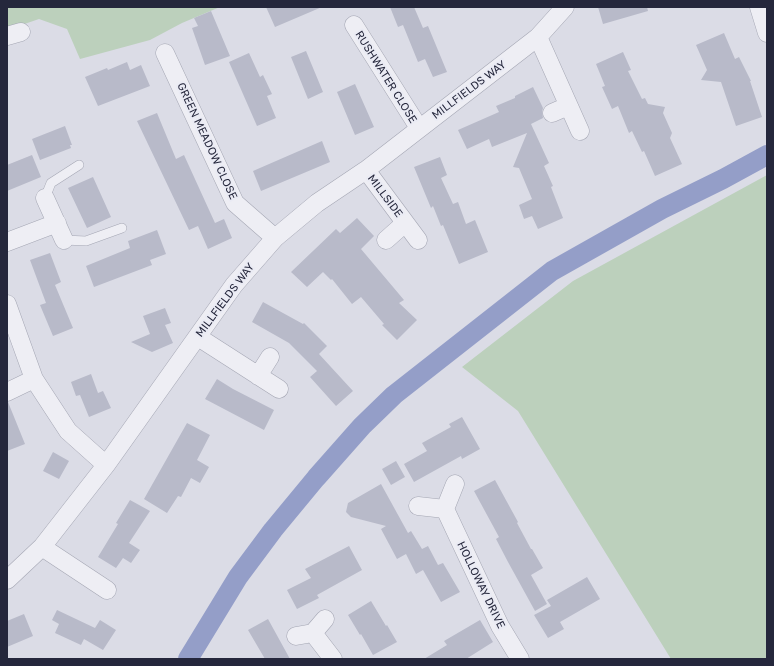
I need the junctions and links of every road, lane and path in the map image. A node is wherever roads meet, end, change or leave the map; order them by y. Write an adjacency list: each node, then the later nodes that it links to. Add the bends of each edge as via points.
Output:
1 (565, 7): 5 (street, MILLFIELDS WAY)
2 (759, 7): 4 (street)
3 (354, 25): 9 (street, RUSHWATER CLOSE)
4 (767, 33)
5 (538, 37): 7 (street); 9 (street, MILLFIELDS WAY)
6 (165, 53): 17 (street, GREEN MEADOW CLOSE, via 235,203)
7 (568, 106): 8 (street); 10 (street)
8 (552, 113)
9 (419, 128): 12 (street, MILLFIELDS WAY)
10 (580, 131)
11 (79, 165): 13 (lane, via 51,183)
12 (366, 170): 15 (street, MILLSIDE); 17 (street, MILLFIELDS WAY)
13 (45, 198): 14 (street)
14 (57, 223): 18 (street); 21 (street)
15 (405, 223): 19 (street, MILLSIDE); 20 (street, MILLSIDE)
16 (122, 228): 18 (lane, via 86,242)
17 (275, 238): 23 (street, MILLFIELDS WAY, via 234,285)
18 (64, 240)
19 (386, 240)
20 (418, 240)
21 (7, 242)
22 (7, 304): 26 (street)
23 (198, 337): 25 (street); 29 (street, MILLFIELDS WAY)
24 (270, 357): 25 (street)
25 (258, 376): 27 (street)
26 (34, 379): 28 (street); 29 (street, via 68,431)
27 (279, 389)
28 (7, 392)
29 (106, 464): 33 (street, MILLFIELDS WAY)
30 (455, 484): 32 (street)
31 (418, 506): 32 (street)
32 (445, 510): 38 (street, HOLLOWAY DRIVE, via 500,626)
33 (42, 547): 34 (street, MILLFIELDS WAY); 35 (street)
34 (7, 580)
35 (107, 590)
36 (325, 620): 37 (street, via 304,634)
37 (333, 659)
38 (520, 659)

